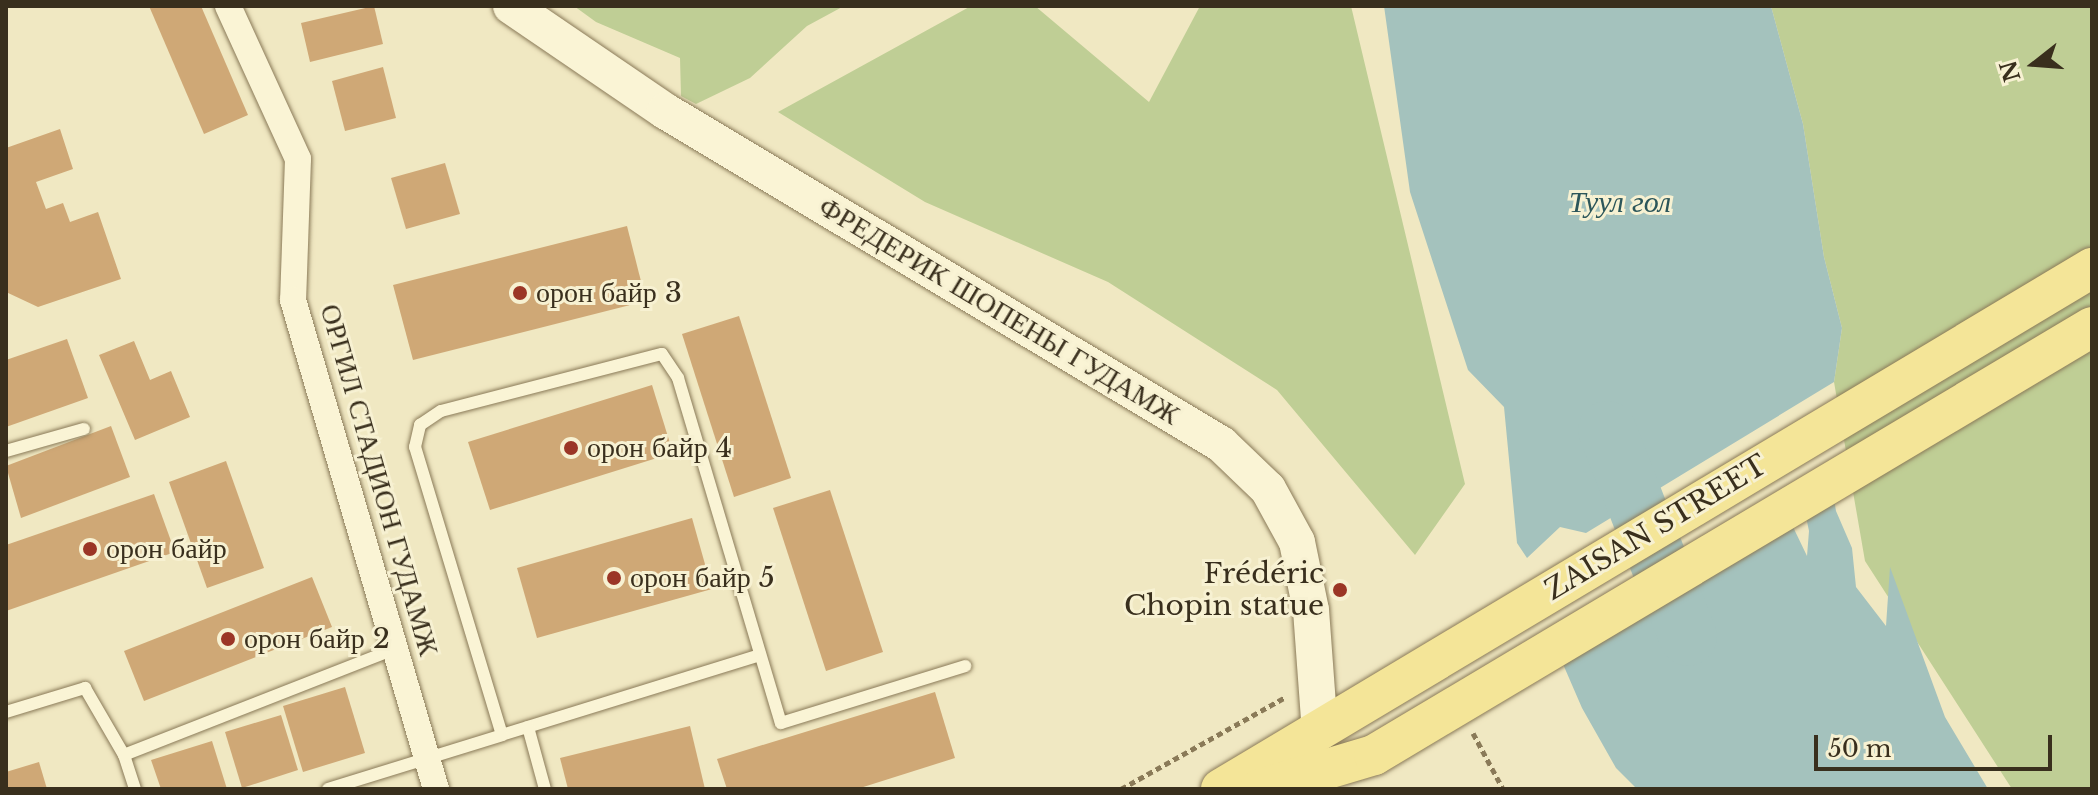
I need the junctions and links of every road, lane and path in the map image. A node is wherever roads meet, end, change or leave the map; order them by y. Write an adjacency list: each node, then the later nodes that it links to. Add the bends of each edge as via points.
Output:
1 (228, 6): 7 (street, ОРГИЛ СТАДИОН ГУДАМЖ, via 298,159 293,300)
2 (511, 6): 13 (street, ФРЕДЕРИК ШОПЕНЫ ГУДАМЖ, via 665,111 1221,444 1268,489 1297,542 1311,610)
3 (2092, 268): 13 (main road, ZAISAN STREET)
4 (2092, 327): 11 (main road, ZAISAN STREET)
5 (84, 429): 6 (lane)
6 (6, 451)
7 (394, 649): 15 (lane); 16 (street, ОРГИЛ СТАДИОН ГУДАМЖ)
8 (760, 655): 9 (lane, via 781,723); 12 (lane); 14 (lane, via 678,378 662,354 441,411 420,425 415,447)
9 (965, 666)
10 (6, 712): 15 (lane, via 85,688)
11 (1465, 719): 22 (main road, ZAISAN STREET, via 1326,776); 23 (path)
12 (528, 727): 14 (lane); 20 (lane)
13 (1320, 732): 21 (main road, ZAISAN STREET)
14 (502, 735): 16 (lane)
15 (124, 755): 17 (lane)
16 (426, 757): 18 (lane); 19 (street, ОРГИЛ СТАДИОН ГУДАМЖ)
17 (135, 789)
18 (328, 789)
19 (436, 789)
20 (545, 789)
21 (1221, 789)
22 (1260, 789)
23 (1503, 789)

